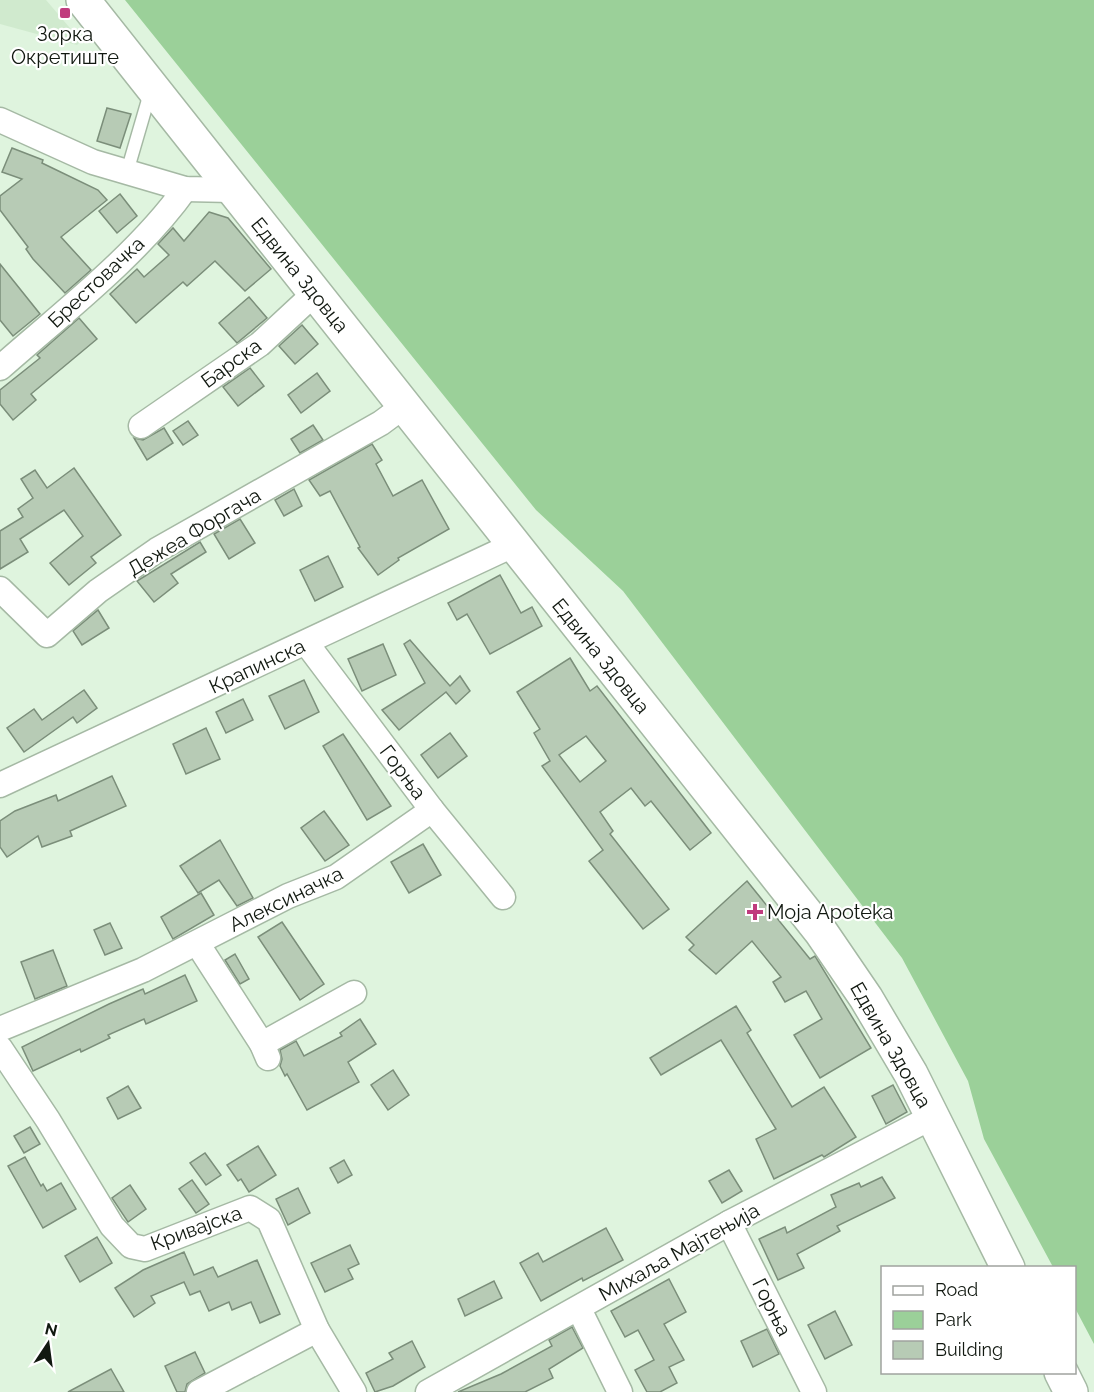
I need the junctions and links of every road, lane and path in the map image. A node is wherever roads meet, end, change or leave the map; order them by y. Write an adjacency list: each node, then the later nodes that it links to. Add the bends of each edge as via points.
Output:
1 (82, 0): 2 (main road, Едвина Здовца)
2 (149, 81): 4 (lane); 6 (main road, Едвина Здовца)
3 (0, 120): 4 (street, via 93,162)
4 (127, 172): 5 (street)
5 (185, 189): 6 (street); 8 (street, Брестовачка, via 166,215)
6 (231, 190): 7 (main road, Едвина Здовца)
7 (315, 293): 9 (main road, Едвина Здовца); 10 (street, Барска, via 260,344)
8 (0, 368)
9 (404, 406): 11 (main road, Едвина Здовца); 12 (street, Дежеа Форгача, via 381,423 157,550 47,634)
10 (141, 426)
11 (513, 545): 13 (street, Крапинска); 21 (main road, Едвина Здовца, via 821,932 866,998)
12 (0, 589)
13 (307, 644): 14 (street, Крапинска); 15 (street, Горња)
14 (0, 785)
15 (432, 810): 16 (street, Горња); 17 (street, Алексиначка, via 336,877 288,896)
16 (503, 897)
17 (197, 943): 18 (street, via 265,1051); 19 (street, Алексиначка)
18 (354, 993)
19 (0, 1029)
20 (0, 1048): 25 (street, Кривајска, via 48,1119 112,1227 131,1246 145,1249 250,1208 269,1220)
21 (933, 1117): 22 (street, Михаља Мајтењија); 23 (main road, Едвина Здовца)
22 (729, 1223): 24 (street, Михаља Мајтењија); 31 (street, Горња)
23 (1007, 1266)
24 (579, 1309): 29 (street, Михаља Мајтењија); 30 (street)
25 (317, 1330): 27 (street); 28 (street)
26 (1063, 1374): 32 (main road)
27 (199, 1392)
28 (354, 1392)
29 (428, 1392)
30 (620, 1392)
31 (814, 1392)
32 (1071, 1392)

